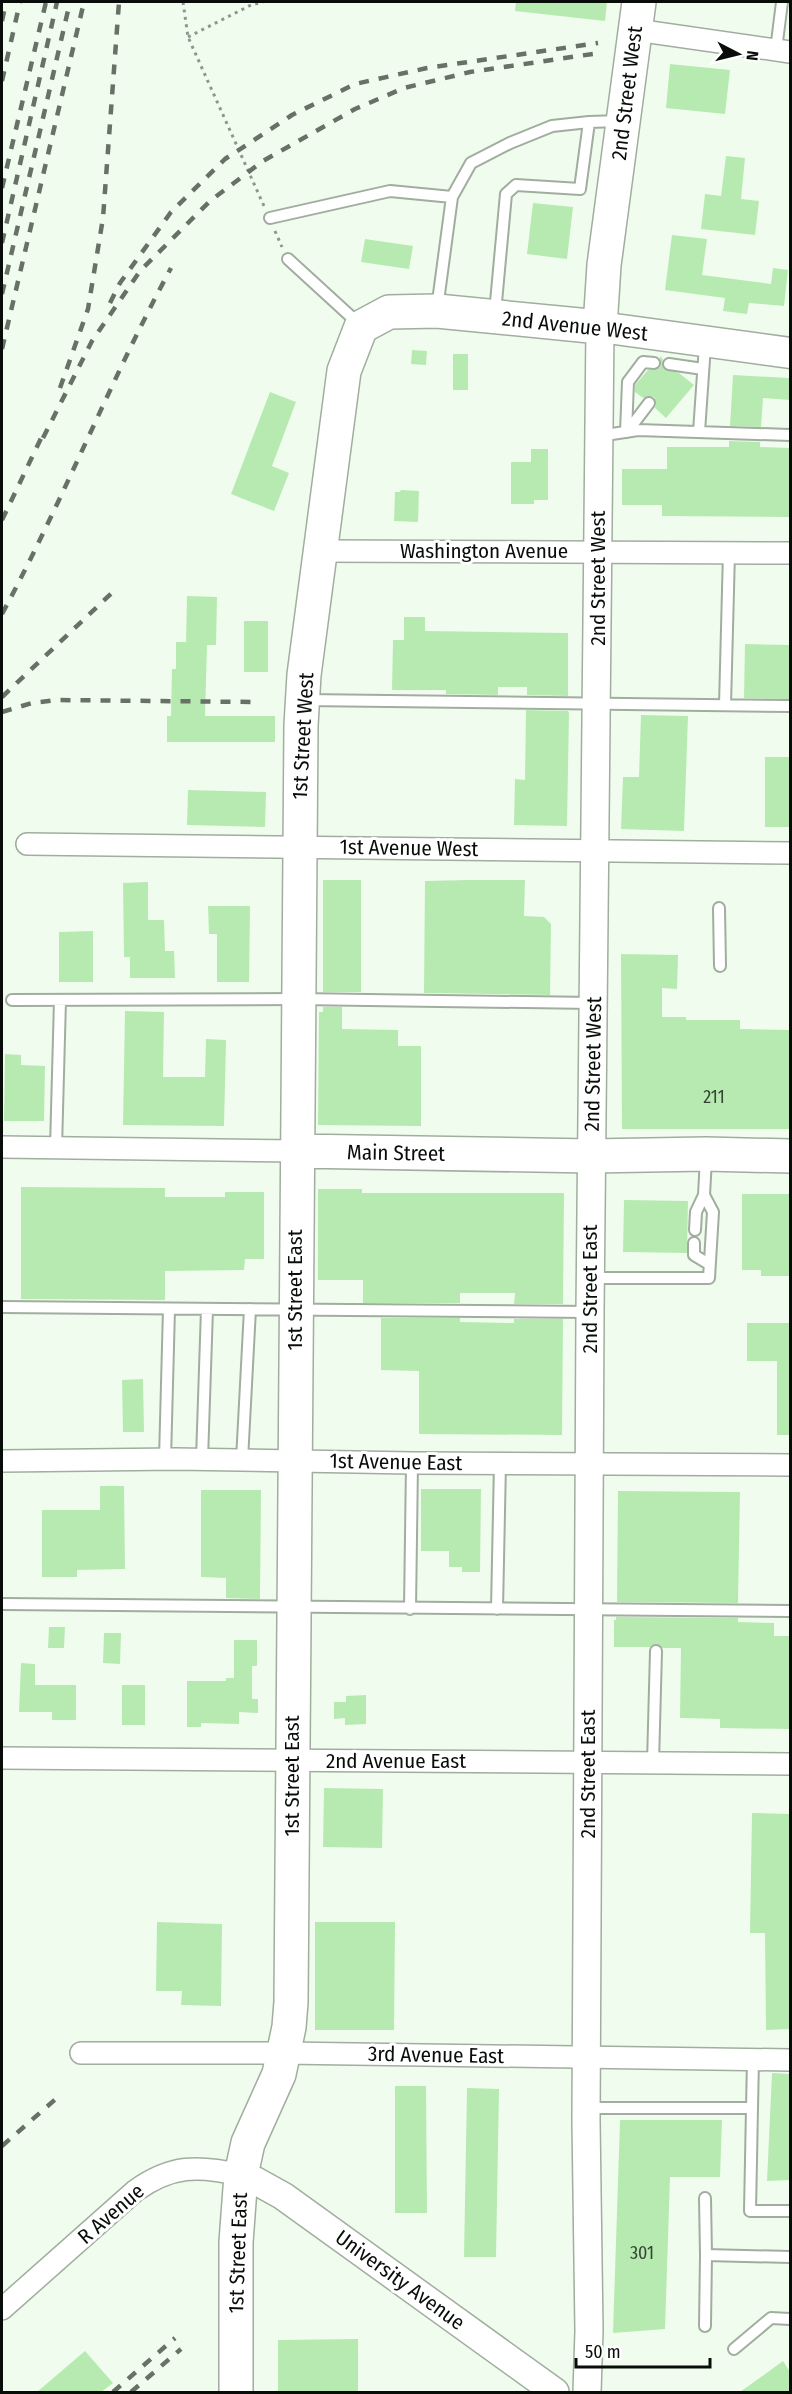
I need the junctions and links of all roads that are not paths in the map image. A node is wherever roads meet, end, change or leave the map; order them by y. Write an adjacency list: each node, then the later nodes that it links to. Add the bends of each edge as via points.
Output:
1 (782, 2): 3 (lane)
2 (637, 16): 3 (street); 4 (main road, 2nd Street West)
3 (783, 51)
4 (624, 121): 5 (lane); 12 (main road, 2nd Street West, via 604,265)
5 (589, 122): 6 (lane, via 552,126 471,163); 10 (lane, via 580,189 516,185 506,194)
6 (452, 197): 7 (lane, via 390,190); 9 (lane)
7 (270, 218)
8 (288, 259): 11 (lane)
9 (437, 311): 10 (main road, 2nd Avenue West); 11 (main road, 2nd Avenue West, via 389,312)
10 (494, 317): 12 (main road, 2nd Avenue West)
11 (361, 327): 22 (main road, 1st Street West, via 344,371)
12 (600, 327): 14 (main road, 2nd Avenue West); 21 (street, 2nd Street West)
13 (790, 353): 14 (main road, 2nd Avenue West)
14 (705, 355): 16 (lane); 19 (lane)
15 (654, 363): 18 (lane, via 643,362 628,382)
16 (675, 367)
17 (649, 404): 18 (lane)
18 (626, 432): 19 (lane); 21 (lane)
19 (699, 432): 20 (lane)
20 (790, 435)
21 (598, 436): 23 (street, 2nd Street West)
22 (321, 551): 23 (street, Washington Avenue); 26 (main road, 1st Street West)
23 (598, 551): 24 (street, Washington Avenue); 27 (street, 2nd Street West)
24 (729, 552): 25 (street, Washington Avenue); 28 (lane)
25 (790, 553)
26 (302, 700): 27 (lane); 31 (main road, 1st Street West)
27 (597, 704): 28 (lane); 32 (street, 2nd Street West)
28 (725, 705): 29 (lane)
29 (790, 706)
30 (27, 844): 31 (street, 1st Avenue West)
31 (298, 846): 32 (street, 1st Avenue West); 36 (main road, 1st Street West)
32 (596, 850): 33 (street, 1st Avenue West); 39 (street, 2nd Street West)
33 (790, 853)
34 (719, 908): 35 (lane)
35 (720, 966)
36 (297, 999): 38 (lane); 39 (lane); 42 (main road, 1st Street West)
37 (12, 1000): 38 (lane)
38 (60, 1000): 41 (lane)
39 (594, 1004): 44 (street, 2nd Street West)
40 (2, 1147): 41 (street, Main Street)
41 (56, 1148): 42 (street, Main Street)
42 (297, 1151): 44 (main road, Main Street); 55 (main road, 1st Street East)
43 (706, 1154): 44 (main road, Main Street); 45 (main road, Main Street); 46 (lane)
44 (591, 1156): 50 (street, 2nd Street East)
45 (790, 1156)
46 (704, 1195): 47 (lane, via 696,1212); 49 (lane, via 713,1212)
47 (695, 1230)
48 (694, 1243): 49 (lane, via 694,1255)
49 (709, 1264): 50 (lane, via 708,1278)
50 (590, 1278): 56 (street, 2nd Street East)
51 (2, 1307): 52 (lane)
52 (169, 1309): 53 (lane); 57 (lane)
53 (207, 1309): 54 (lane); 58 (lane)
54 (250, 1310): 55 (lane); 59 (lane)
55 (295, 1310): 56 (lane); 60 (main road, 1st Street East)
56 (590, 1312): 64 (street, 2nd Street East)
57 (165, 1459): 58 (street, 1st Avenue East); 61 (street, 1st Avenue East)
58 (202, 1459): 59 (street, 1st Avenue East)
59 (242, 1460): 60 (street, 1st Avenue East)
60 (294, 1460): 62 (street, 1st Avenue East); 67 (main road, 1st Street East)
61 (2, 1461)
62 (412, 1463): 63 (street, 1st Avenue East); 68 (lane)
63 (500, 1463): 64 (street, 1st Avenue East); 69 (lane)
64 (589, 1463): 65 (street, 1st Avenue East); 70 (street, 2nd Street East)
65 (790, 1465)
66 (2, 1604): 67 (lane)
67 (293, 1608): 68 (lane); 74 (main road, 1st Street East)
68 (410, 1609): 69 (lane)
69 (497, 1609): 70 (lane)
70 (589, 1609): 71 (lane); 75 (street, 2nd Street East)
71 (790, 1611)
72 (656, 1651): 76 (lane)
73 (2, 1758): 74 (street, 2nd Avenue East)
74 (293, 1760): 75 (street, 2nd Avenue East); 79 (main road, 1st Street East, via 291,2002)
75 (588, 1762): 76 (street, 2nd Avenue East); 80 (street, 2nd Street East)
76 (653, 1762): 77 (street, 2nd Avenue East)
77 (790, 1764)
78 (81, 2053): 79 (street, 3rd Avenue East)
79 (284, 2053): 80 (street, 3rd Avenue East); 85 (main road, 1st Street East, via 248,2143)
80 (586, 2057): 81 (street, 3rd Avenue East); 83 (street, 2nd Street East)
81 (753, 2059): 82 (street, 3rd Avenue East); 84 (lane)
82 (790, 2060)
83 (586, 2108): 84 (lane); 96 (street, 2nd Street East)
84 (752, 2108): 87 (lane, via 750,2211)
85 (241, 2175): 90 (street, R Avenue, via 187,2169 151,2180); 94 (main road, 1st Street East, via 236,2242); 95 (street, University Avenue, via 283,2196)
86 (705, 2198): 88 (lane)
87 (790, 2211)
88 (706, 2255): 89 (lane); 92 (lane)
89 (790, 2257)
90 (2, 2309)
91 (790, 2319): 93 (lane, via 771,2318)
92 (705, 2326)
93 (734, 2349)
94 (236, 2392)
95 (555, 2392)
96 (587, 2392)

